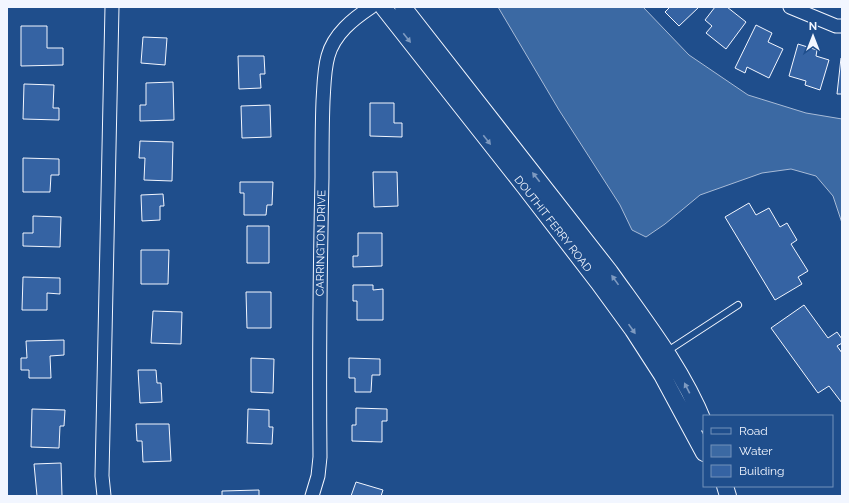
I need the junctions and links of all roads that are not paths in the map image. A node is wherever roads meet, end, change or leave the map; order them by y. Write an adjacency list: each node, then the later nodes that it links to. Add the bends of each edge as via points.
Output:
1 (112, 7): 11 (street, via 102,476)
2 (371, 7): 12 (street, CARRINGTON DRIVE, via 344,28 332,46 326,66 321,210 320,457)
3 (383, 7): 8 (street, DOUTHIT FERRY ROAD, one-way to 8, via 633,330)
4 (403, 7): 8 (street, DOUTHIT FERRY ROAD, one-way to 4, via 610,272)
5 (790, 7): 6 (street, via 836,26)
6 (842, 26)
7 (738, 306): 8 (lane)
8 (659, 356): 9 (street, DOUTHIT FERRY ROAD, one-way to 8, via 686,385); 10 (street, DOUTHIT FERRY ROAD)
9 (703, 421)
10 (703, 451)
11 (104, 496)
12 (312, 496)

